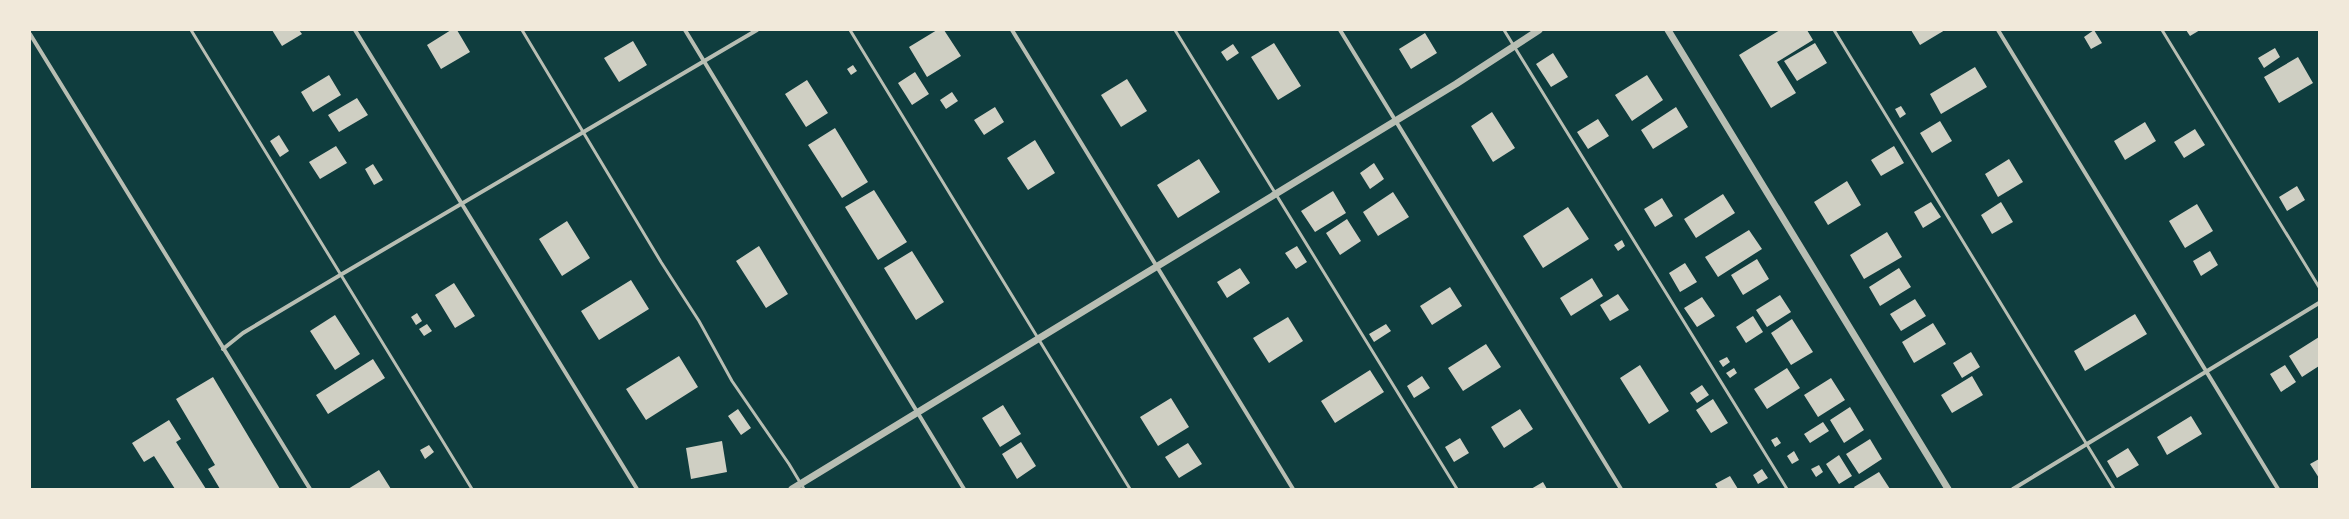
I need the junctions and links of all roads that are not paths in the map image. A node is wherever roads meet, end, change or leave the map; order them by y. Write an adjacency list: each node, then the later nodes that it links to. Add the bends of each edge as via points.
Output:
1 (191, 30): 24 (lane)
2 (356, 30): 22 (street)
3 (522, 30): 20 (lane)
4 (684, 30): 18 (street)
5 (757, 30): 18 (street)
6 (850, 30): 27 (lane)
7 (1012, 30): 23 (street)
8 (1175, 30): 21 (lane)
9 (1340, 30): 19 (street)
10 (1504, 30): 17 (lane)
11 (1539, 30): 17 (street)
12 (1668, 30): 43 (street)
13 (1834, 30): 31 (lane)
14 (1998, 30): 29 (street)
15 (2162, 30): 25 (lane)
16 (30, 34): 28 (street)
17 (1514, 46): 19 (street); 42 (lane)
18 (704, 61): 20 (street); 30 (street)
19 (1395, 121): 21 (street); 41 (street)
20 (584, 132): 22 (street); 32 (lane, via 699,321 732,381)
21 (1276, 193): 23 (street); 40 (lane)
22 (461, 204): 24 (street); 35 (street)
23 (1156, 266): 27 (street); 39 (street)
24 (342, 274): 28 (street, via 243,333); 34 (lane)
25 (2319, 287)
26 (2319, 303): 29 (street)
27 (1039, 338): 30 (street); 38 (lane)
28 (224, 349): 33 (street)
29 (2206, 372): 31 (street); 46 (street)
30 (917, 414): 32 (street); 37 (street)
31 (2087, 444): 44 (street); 45 (lane)
32 (802, 486): 36 (street)
33 (310, 489)
34 (472, 489)
35 (637, 489)
36 (792, 489)
37 (964, 489)
38 (1130, 489)
39 (1293, 489)
40 (1457, 489)
41 (1621, 489)
42 (1787, 489)
43 (1948, 489)
44 (2013, 489)
45 (2114, 489)
46 (2278, 489)

